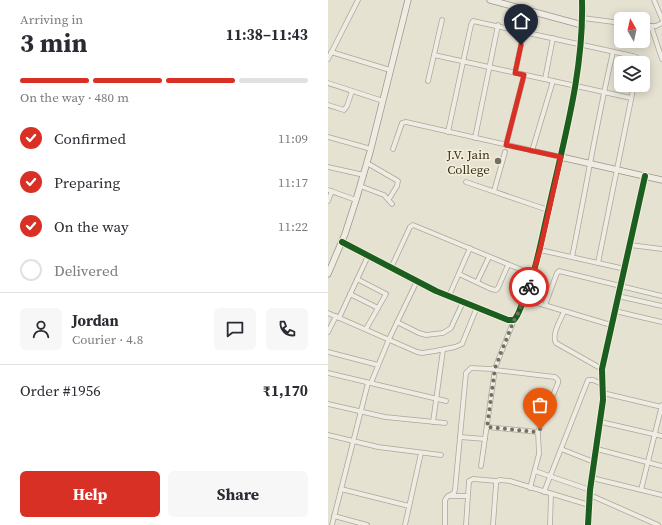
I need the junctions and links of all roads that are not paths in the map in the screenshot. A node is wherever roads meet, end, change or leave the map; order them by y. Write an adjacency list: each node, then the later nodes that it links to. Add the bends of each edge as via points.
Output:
1 (358, 0): 18 (street)
2 (408, 0): 26 (street)
3 (490, 0): 6 (street)
4 (582, 0): 7 (street)
5 (654, 0): 8 (street)
6 (502, 2): 13 (street)
7 (583, 18): 10 (street); 13 (street)
8 (662, 19)
9 (442, 20): 20 (street)
10 (614, 22)
11 (662, 23): 14 (street)
12 (498, 25): 15 (street); 24 (street, via 476,20 472,22); 25 (street)
13 (582, 25): 17 (street)
14 (651, 26): 23 (street)
15 (524, 32): 16 (street); 27 (street)
16 (553, 38): 17 (street); 29 (street)
17 (581, 45): 19 (street); 33 (street)
18 (331, 52): 22 (street); 26 (street)
19 (613, 52): 21 (street); 35 (street)
20 (434, 55): 24 (street); 31 (street)
21 (633, 56)
22 (328, 59)
23 (662, 59)
24 (462, 61): 25 (street); 40 (street)
25 (490, 67): 27 (street); 42 (street)
26 (390, 70): 38 (street)
27 (515, 73): 28 (street)
28 (524, 75): 29 (street); 43 (street)
29 (545, 79): 30 (street)
30 (553, 81): 33 (street); 46 (street)
31 (428, 82)
32 (328, 83): 34 (street)
33 (576, 86): 35 (street); 48 (street)
34 (352, 91): 38 (street); 39 (street, via 344,110)
35 (603, 92): 37 (street); 50 (street)
36 (632, 92): 37 (street)
37 (631, 98): 52 (street)
38 (383, 101): 44 (street)
39 (328, 105)
40 (448, 132): 42 (street); 45 (street, via 404,122)
41 (328, 136): 44 (street)
42 (475, 138): 43 (street)
43 (506, 145): 46 (street)
44 (371, 149): 49 (street)
45 (393, 149)
46 (532, 151): 48 (street)
47 (505, 152): 59 (street)
48 (561, 157): 50 (street); 64 (street)
49 (367, 163): 53 (street); 61 (street, via 398,181)
50 (591, 164): 52 (street); 72 (street)
51 (328, 167): 53 (street)
52 (617, 170): 54 (street); 73 (street)
53 (364, 175): 57 (street)
54 (644, 176): 55 (street); 66 (street)
55 (662, 180)
56 (466, 182): 59 (street)
57 (360, 186): 60 (street); 61 (street)
58 (330, 190): 60 (street); 62 (street)
59 (494, 191): 64 (street)
60 (356, 200): 65 (street)
61 (388, 200): 63 (street)
62 (328, 201)
63 (392, 204)
64 (548, 210): 69 (street)
65 (342, 242): 70 (street); 77 (street)
66 (630, 245): 68 (street); 76 (street)
67 (470, 248): 71 (street); 75 (street, via 413,225); 78 (street)
68 (662, 249)
69 (540, 250): 72 (street); 79 (street)
70 (368, 256): 75 (street); 80 (street)
71 (489, 256): 74 (street); 82 (street)
72 (572, 257): 73 (street)
73 (598, 263): 76 (street)
74 (508, 264): 79 (street); 82 (street, via 496,290)
75 (391, 268): 81 (street)
76 (624, 269): 83 (street)
77 (328, 274)
78 (459, 274): 82 (street); 85 (street)
79 (534, 275): 88 (street)
80 (357, 278): 84 (street); 92 (street, via 386,292)
81 (417, 281): 85 (street); 99 (street)
82 (477, 282)
83 (620, 286): 86 (street); 87 (street); 90 (street, via 559,271)
84 (350, 294): 92 (street); 97 (street)
85 (449, 296): 89 (street)
86 (618, 296): 91 (street); 95 (street)
87 (662, 296)
88 (524, 299): 90 (street); 98 (street)
89 (463, 302): 93 (street); 99 (street, via 450,328 443,332 426,336)
90 (545, 305): 94 (street)
91 (662, 306)
92 (378, 308): 102 (street)
93 (477, 308): 98 (street); 105 (street, via 462,344)
94 (564, 311): 101 (street); 109 (street, via 554,341)
95 (615, 311): 100 (street); 101 (street)
96 (328, 313): 97 (street)
97 (337, 317): 102 (street); 103 (street)
98 (514, 320): 108 (street)
99 (397, 322): 104 (street)
100 (662, 322)
101 (611, 325): 109 (street)
102 (366, 329): 104 (street)
103 (328, 332)
104 (389, 339): 105 (street, via 422,353); 107 (street)
105 (443, 350): 114 (street)
106 (328, 352): 107 (street)
107 (378, 365): 111 (street)
108 (495, 369): 122 (street); 123 (street, via 557,378 558,383); 127 (street, via 474,368 466,373)
109 (602, 369): 112 (street)
110 (328, 373): 111 (street)
111 (370, 383): 114 (street); 118 (street)
112 (602, 384): 113 (street); 130 (street, via 588,380)
113 (603, 393): 117 (street); 120 (street)
114 (436, 398): 115 (street); 119 (street)
115 (446, 401)
116 (328, 404): 118 (street)
117 (662, 406): 124 (street)
118 (361, 411): 119 (street, via 385,417); 129 (street)
119 (433, 422): 121 (street)
120 (601, 422): 124 (street); 131 (street)
121 (445, 423)
122 (487, 427): 123 (street); 128 (street)
123 (538, 432): 138 (street, via 540,451)
124 (656, 434): 126 (street); 135 (street)
125 (328, 435): 129 (street)
126 (662, 436)
127 (460, 437): 128 (street); 149 (street, via 455,490)
128 (485, 439): 136 (street)
129 (352, 441): 132 (street); 143 (street)
130 (561, 449): 134 (street); 139 (street)
131 (596, 449): 134 (street); 135 (street)
132 (420, 453): 133 (street); 152 (street)
133 (441, 455)
134 (594, 462): 140 (street)
135 (648, 463): 137 (street); 144 (street)
136 (481, 466)
137 (662, 466)
138 (535, 470): 139 (street); 142 (street)
139 (550, 476): 145 (street); 146 (street)
140 (592, 478): 144 (street); 146 (street)
141 (497, 481): 142 (street, via 505,480); 150 (street, via 470,480); 159 (street)
142 (530, 488): 145 (street)
143 (341, 489): 152 (street); 153 (street)
144 (641, 490): 148 (street)
145 (544, 492): 147 (street)
146 (590, 492): 151 (street); 162 (street)
147 (551, 494): 151 (street); 160 (street)
148 (662, 495)
149 (448, 496): 150 (street); 157 (street, via 445,500)
150 (467, 496): 158 (street)
151 (590, 504): 161 (street)
152 (409, 506): 156 (street)
153 (334, 516): 154 (street); 155 (street)
154 (332, 525)
155 (367, 525)
156 (405, 525)
157 (445, 525)
158 (466, 525)
159 (493, 525)
160 (550, 525)
161 (588, 525)
162 (658, 525)

